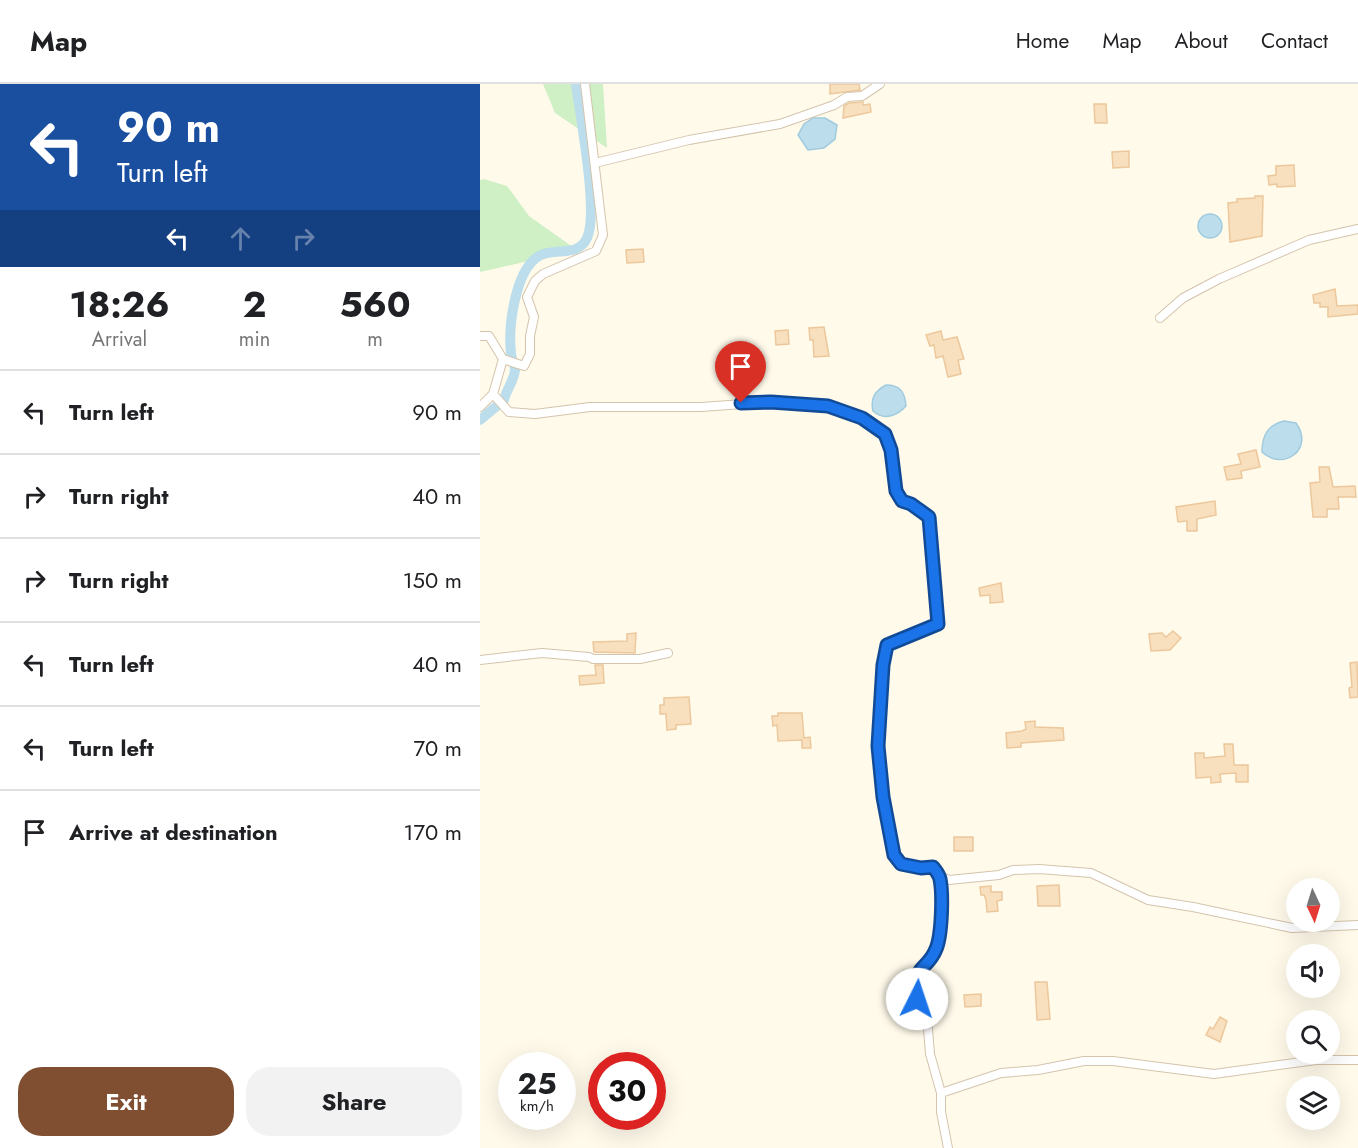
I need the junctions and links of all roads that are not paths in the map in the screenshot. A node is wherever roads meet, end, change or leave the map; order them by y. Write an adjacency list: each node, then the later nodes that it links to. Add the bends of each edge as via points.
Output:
1 (585, 84): 3 (street)
2 (880, 84): 3 (street, via 862,96 847,97 780,124 689,140)
3 (595, 163): 7 (street, via 603,235 596,251 543,274 536,281 527,297 534,317 530,354 524,366)
4 (1358, 229): 5 (street, via 1309,240 1219,279 1183,298)
5 (1160, 318)
6 (480, 336): 7 (street, via 489,336)
7 (503, 359): 8 (street)
8 (493, 394): 9 (street); 12 (street, via 509,412 535,414 590,406 701,407 771,402 828,406 862,418 885,434 896,491 902,501 929,517 938,624 887,645 879,720 883,797 894,855 901,864 933,867)
9 (480, 407)
10 (668, 652): 11 (street, via 640,659 542,653)
11 (480, 660)
12 (940, 876): 13 (street, via 949,880 1039,869 1090,873 1148,900 1292,928); 15 (street, via 940,936 935,953 918,971 914,986 927,1016 930,1054)
13 (1358, 925)
14 (1358, 1060): 15 (street, via 1316,1060 1214,1074 1084,1061 1001,1073)
15 (941, 1093): 16 (street)
16 (948, 1148)

